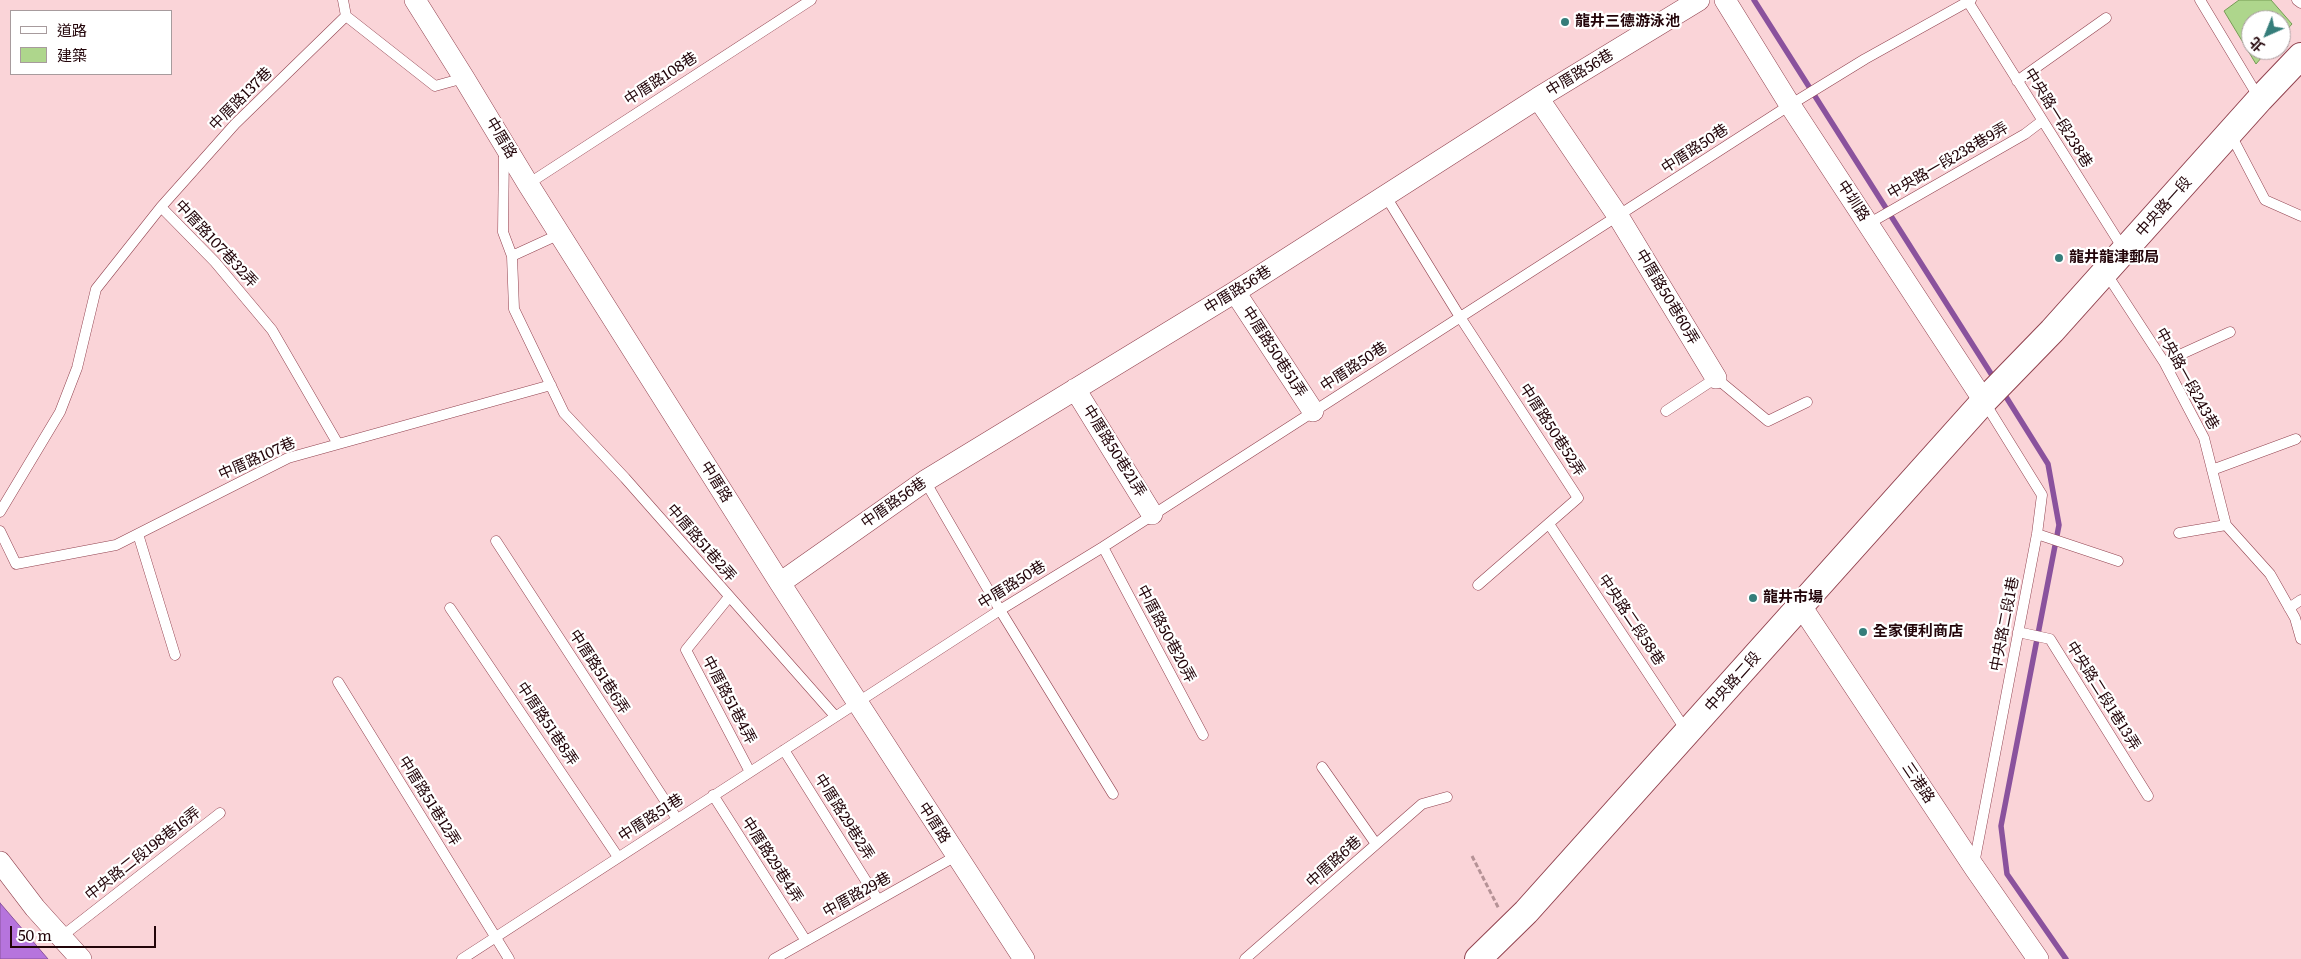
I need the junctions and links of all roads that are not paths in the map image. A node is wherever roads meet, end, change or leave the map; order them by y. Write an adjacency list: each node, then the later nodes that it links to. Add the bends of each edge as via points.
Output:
1 (343, 0): 10 (lane)
2 (415, 0): 13 (street, 中厝路)
3 (811, 0): 21 (lane, 中厝路108巷)
4 (1699, 0): 15 (street, 中厝路56巷)
5 (1725, 0): 17 (street, 中圳路)
6 (2200, 0): 16 (lane)
7 (2297, 0): 9 (lane)
8 (1968, 1): 14 (lane, 中央路一段238巷); 17 (lane, 中厝路50巷)
9 (2301, 3)
10 (346, 16): 13 (lane, via 435,86); 23 (lane, 中厝路137巷, via 235,124)
11 (2106, 18): 14 (lane)
12 (2301, 56): 16 (street, 中央路一段)
13 (464, 78): 20 (street, 中厝路)
14 (2017, 82): 18 (lane, 中央路一段238巷)
15 (1538, 98): 22 (street, 中厝路56巷); 24 (street, 中厝路50巷60弄)
16 (2260, 99): 19 (street, 中央路一段)
17 (1790, 105): 24 (lane, 中厝路50巷); 26 (street, 中圳路)
18 (2042, 121): 26 (lane, 中央路一段238巷9弄, via 2025,134); 28 (lane, 中央路一段238巷)
19 (2230, 134): 25 (lane, via 2265,200); 28 (street, 中央路一段)
20 (504, 142): 21 (street, 中厝路); 29 (lane, 中厝路51巷2弄, via 503,232)
21 (528, 184): 27 (street, 中厝路)
22 (1385, 195): 31 (street, 中厝路56巷); 32 (lane)
23 (161, 207): 43 (lane, 中厝路107巷32弄, via 215,262 272,330); 46 (lane, 中厝路107巷32弄, via 96,288 76,368 60,412)
24 (1618, 216): 32 (lane, 中厝路50巷); 35 (street, 中厝路50巷60弄)
25 (2301, 216)
26 (1868, 224): 38 (street, 中圳路)
27 (560, 234): 29 (lane); 57 (street, 中厝路)
28 (2124, 250): 30 (street, 中央路一段)
29 (512, 256): 36 (lane, 中厝路51巷2弄, via 514,309)
30 (2105, 272): 34 (lane, 中央路一段243巷); 38 (street, 中央路一段)
31 (1235, 292): 37 (street, 中厝路56巷); 40 (street, 中厝路50巷51弄)
32 (1460, 317): 40 (lane, 中厝路50巷); 48 (lane, 中厝路50巷52弄, via 1578,498)
33 (2230, 332): 34 (lane)
34 (2164, 362): 44 (lane, 中央路一段243巷, via 2204,438)
35 (1716, 378): 39 (lane, 中厝路50巷60弄, via 1768,421); 41 (lane)
36 (551, 385): 43 (lane, 中厝路107巷); 59 (lane, 中厝路51巷2弄, via 564,413)
37 (1075, 388): 45 (street, 中厝路56巷); 47 (street, 中厝路50巷21弄)
38 (1984, 401): 53 (lane, 中央路二段1巷, via 2042,495); 61 (street, 中央路二段)
39 (1806, 402)
40 (1313, 411): 47 (lane, 中厝路50巷)
41 (1666, 411)
42 (2296, 438): 44 (lane)
43 (338, 444): 52 (lane, 中厝路107巷, via 288,458)
44 (2212, 470): 49 (lane, 中央路一段243巷)
45 (925, 481): 57 (street, 中厝路56巷); 64 (lane)
46 (0, 512)
47 (1152, 514): 55 (lane, 中厝路50巷)
48 (1549, 524): 58 (lane, 中厝路50巷52弄); 71 (lane, 中央路二段58巷)
49 (2226, 525): 51 (lane); 63 (lane, 中央路一段243巷, via 2270,574)
50 (0, 531): 52 (lane, 中厝路107巷, via 16,564 116,545)
51 (2179, 533)
52 (138, 534): 67 (lane)
53 (2037, 534): 56 (lane); 65 (lane, 中央路二段1巷)
54 (496, 541): 81 (lane, 中厝路51巷6弄)
55 (1103, 547): 64 (lane, 中厝路50巷); 72 (lane, 中厝路50巷20弄)
56 (2118, 561)
57 (780, 583): 69 (street, 中厝路)
58 (1478, 586)
59 (729, 597): 70 (lane, 中厝路51巷2弄); 75 (lane, 中厝路51巷4弄, via 686,650)
60 (2301, 600): 63 (lane)
61 (1801, 606): 71 (street, 中央路二段); 86 (street, 三港路)
62 (450, 608): 84 (lane, 中厝路51巷8弄)
63 (2289, 608): 66 (lane, 中央路一段243巷)
64 (1000, 610): 69 (lane, 中厝路50巷); 76 (lane)
65 (2018, 632): 78 (lane, 中央路二段1巷13弄, via 2050,640); 86 (lane, 中央路二段1巷)
66 (2301, 639)
67 (175, 655)
68 (338, 682): 88 (lane, 中厝路51巷12弄)
69 (857, 702): 70 (lane, 中厝路51巷); 83 (street, 中厝路)
70 (835, 716): 73 (lane, 中厝路51巷)
71 (1688, 733): 97 (street, 中央路二段)
72 (1203, 735)
73 (784, 750): 75 (lane, 中厝路51巷); 87 (lane, 中厝路29巷2弄)
74 (1322, 767): 82 (lane)
75 (750, 772): 77 (lane, 中厝路51巷)
76 (1113, 794)
77 (713, 796): 81 (lane, 中厝路51巷); 90 (lane, 中厝路29巷4弄)
78 (2148, 796)
79 (1447, 797): 82 (lane, 中厝路6巷, via 1422,804)
80 (220, 813): 89 (lane, 中央路二段198巷16弄)
81 (677, 819): 84 (lane, 中厝路51巷)
82 (1376, 844): 96 (lane, 中厝路6巷)
83 (956, 856): 87 (lane, 中厝路29巷); 95 (street, 中厝路)
84 (618, 857): 88 (lane, 中厝路51巷)
85 (0, 862): 89 (street)
86 (1974, 867): 98 (street, 三港路)
87 (878, 900): 90 (lane, 中厝路29巷)
88 (495, 936): 92 (lane, 中厝路51巷); 93 (lane)
89 (61, 937): 91 (street)
90 (806, 941): 94 (lane, 中厝路29巷)
91 (81, 959)
92 (462, 959)
93 (509, 959)
94 (774, 959)
95 (1024, 959)
96 (1245, 959)
97 (1478, 959)
98 (2038, 959)

